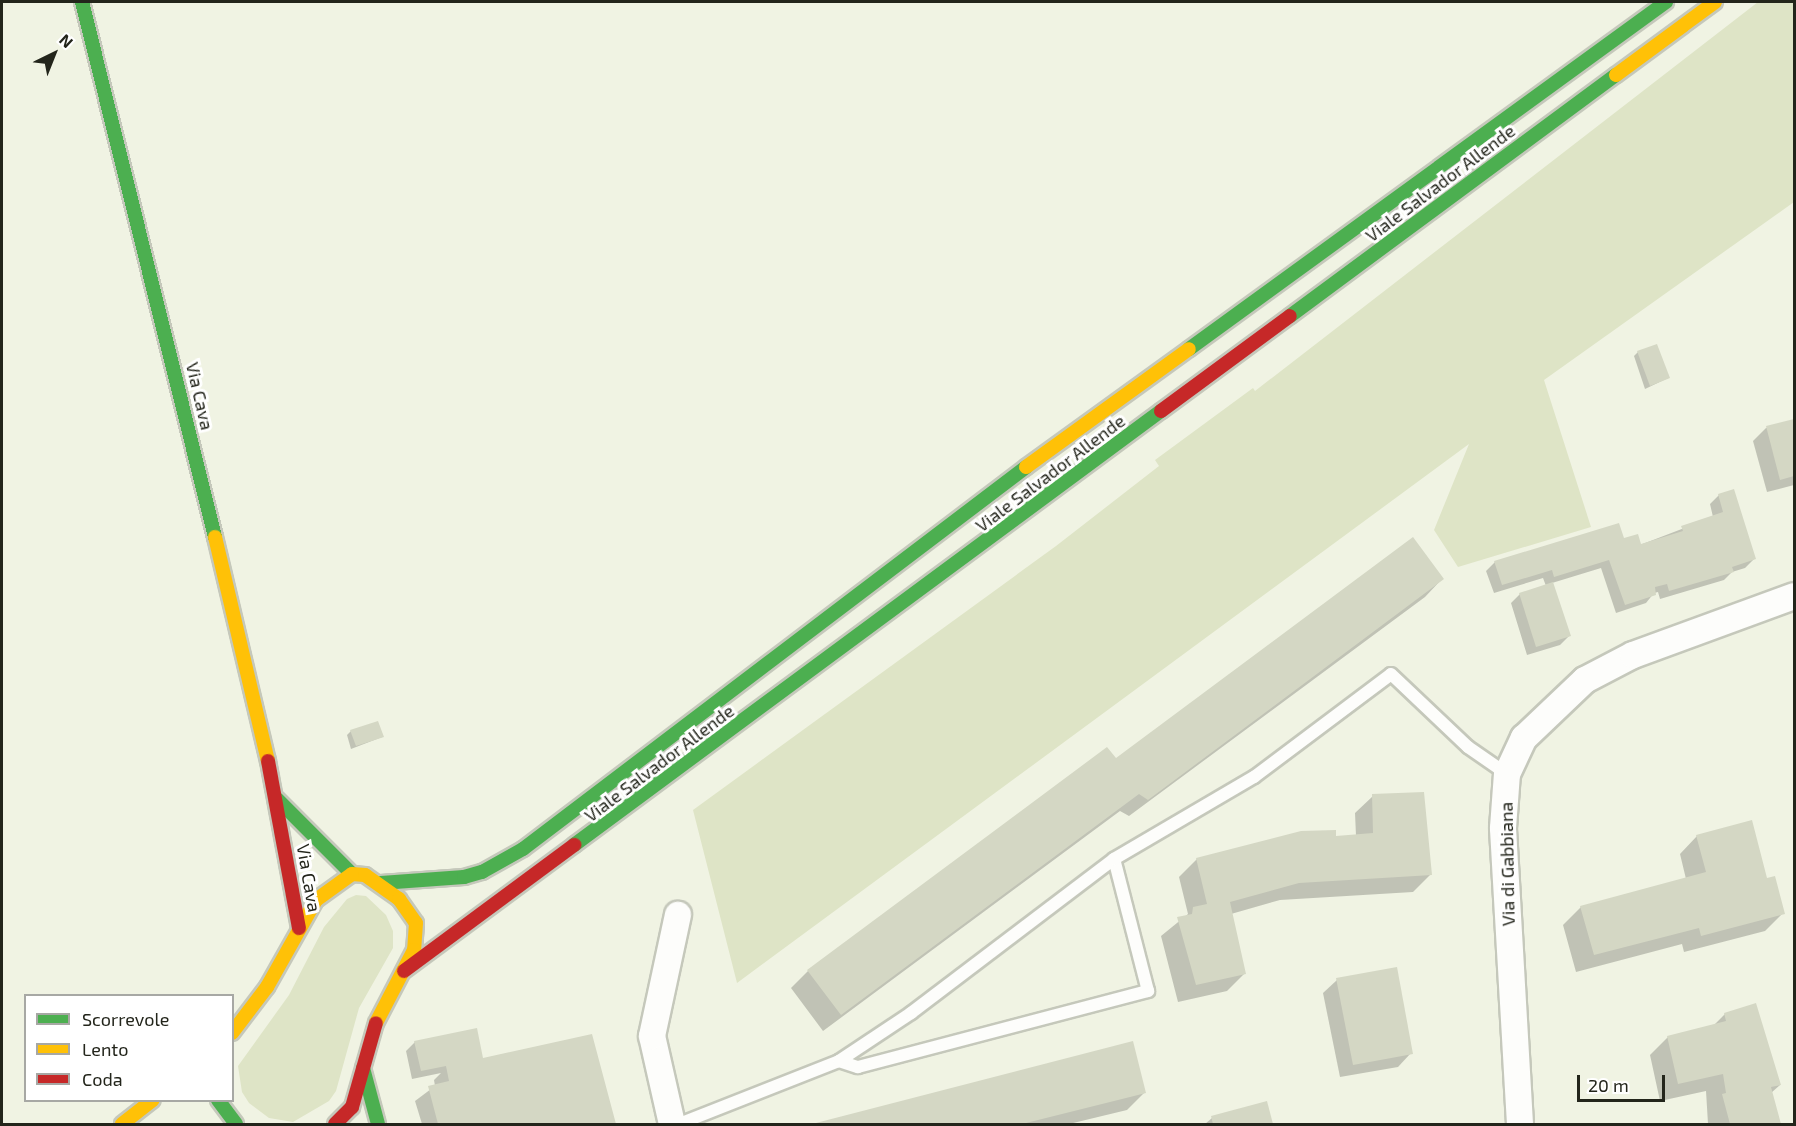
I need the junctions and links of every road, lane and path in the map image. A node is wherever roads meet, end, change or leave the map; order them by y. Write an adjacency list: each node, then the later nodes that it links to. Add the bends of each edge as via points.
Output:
1 (82, 2): 6 (main road, Via Cava, via 165,325)
2 (1666, 2): 9 (main road, Viale Salvador Allende, via 955,519 523,849 482,872 464,877)
3 (1715, 2): 12 (main road, Viale Salvador Allende)
4 (1794, 596): 5 (street, Via di Gabbiana, via 1633,655 1585,680 1524,738)
5 (1507, 774): 7 (lane, via 1468,747 1391,674 1254,777); 24 (street, Via di Gabbiana, via 1503,828)
6 (277, 800): 8 (main road, Via Cava); 11 (main road, Via Cava)
7 (1114, 859): 14 (lane, via 911,1013); 14 (lane, via 1148,991 858,1067)
8 (352, 874): 9 (main road); 11 (main road, via 316,900)
9 (381, 883): 12 (main road, via 410,911 416,923 414,950)
10 (678, 915): 22 (street, via 652,1036)
11 (299, 928): 13 (main road, via 267,987)
12 (405, 971): 15 (main road, via 377,1018)
13 (234, 1030)
14 (839, 1061): 23 (lane)
15 (362, 1066): 20 (main road, via 352,1107); 21 (main road)
16 (152, 1102): 18 (main road)
17 (219, 1102): 19 (main road)
18 (122, 1125)
19 (236, 1125)
20 (335, 1125)
21 (378, 1125)
22 (672, 1125)
23 (679, 1125)
24 (1520, 1125)

